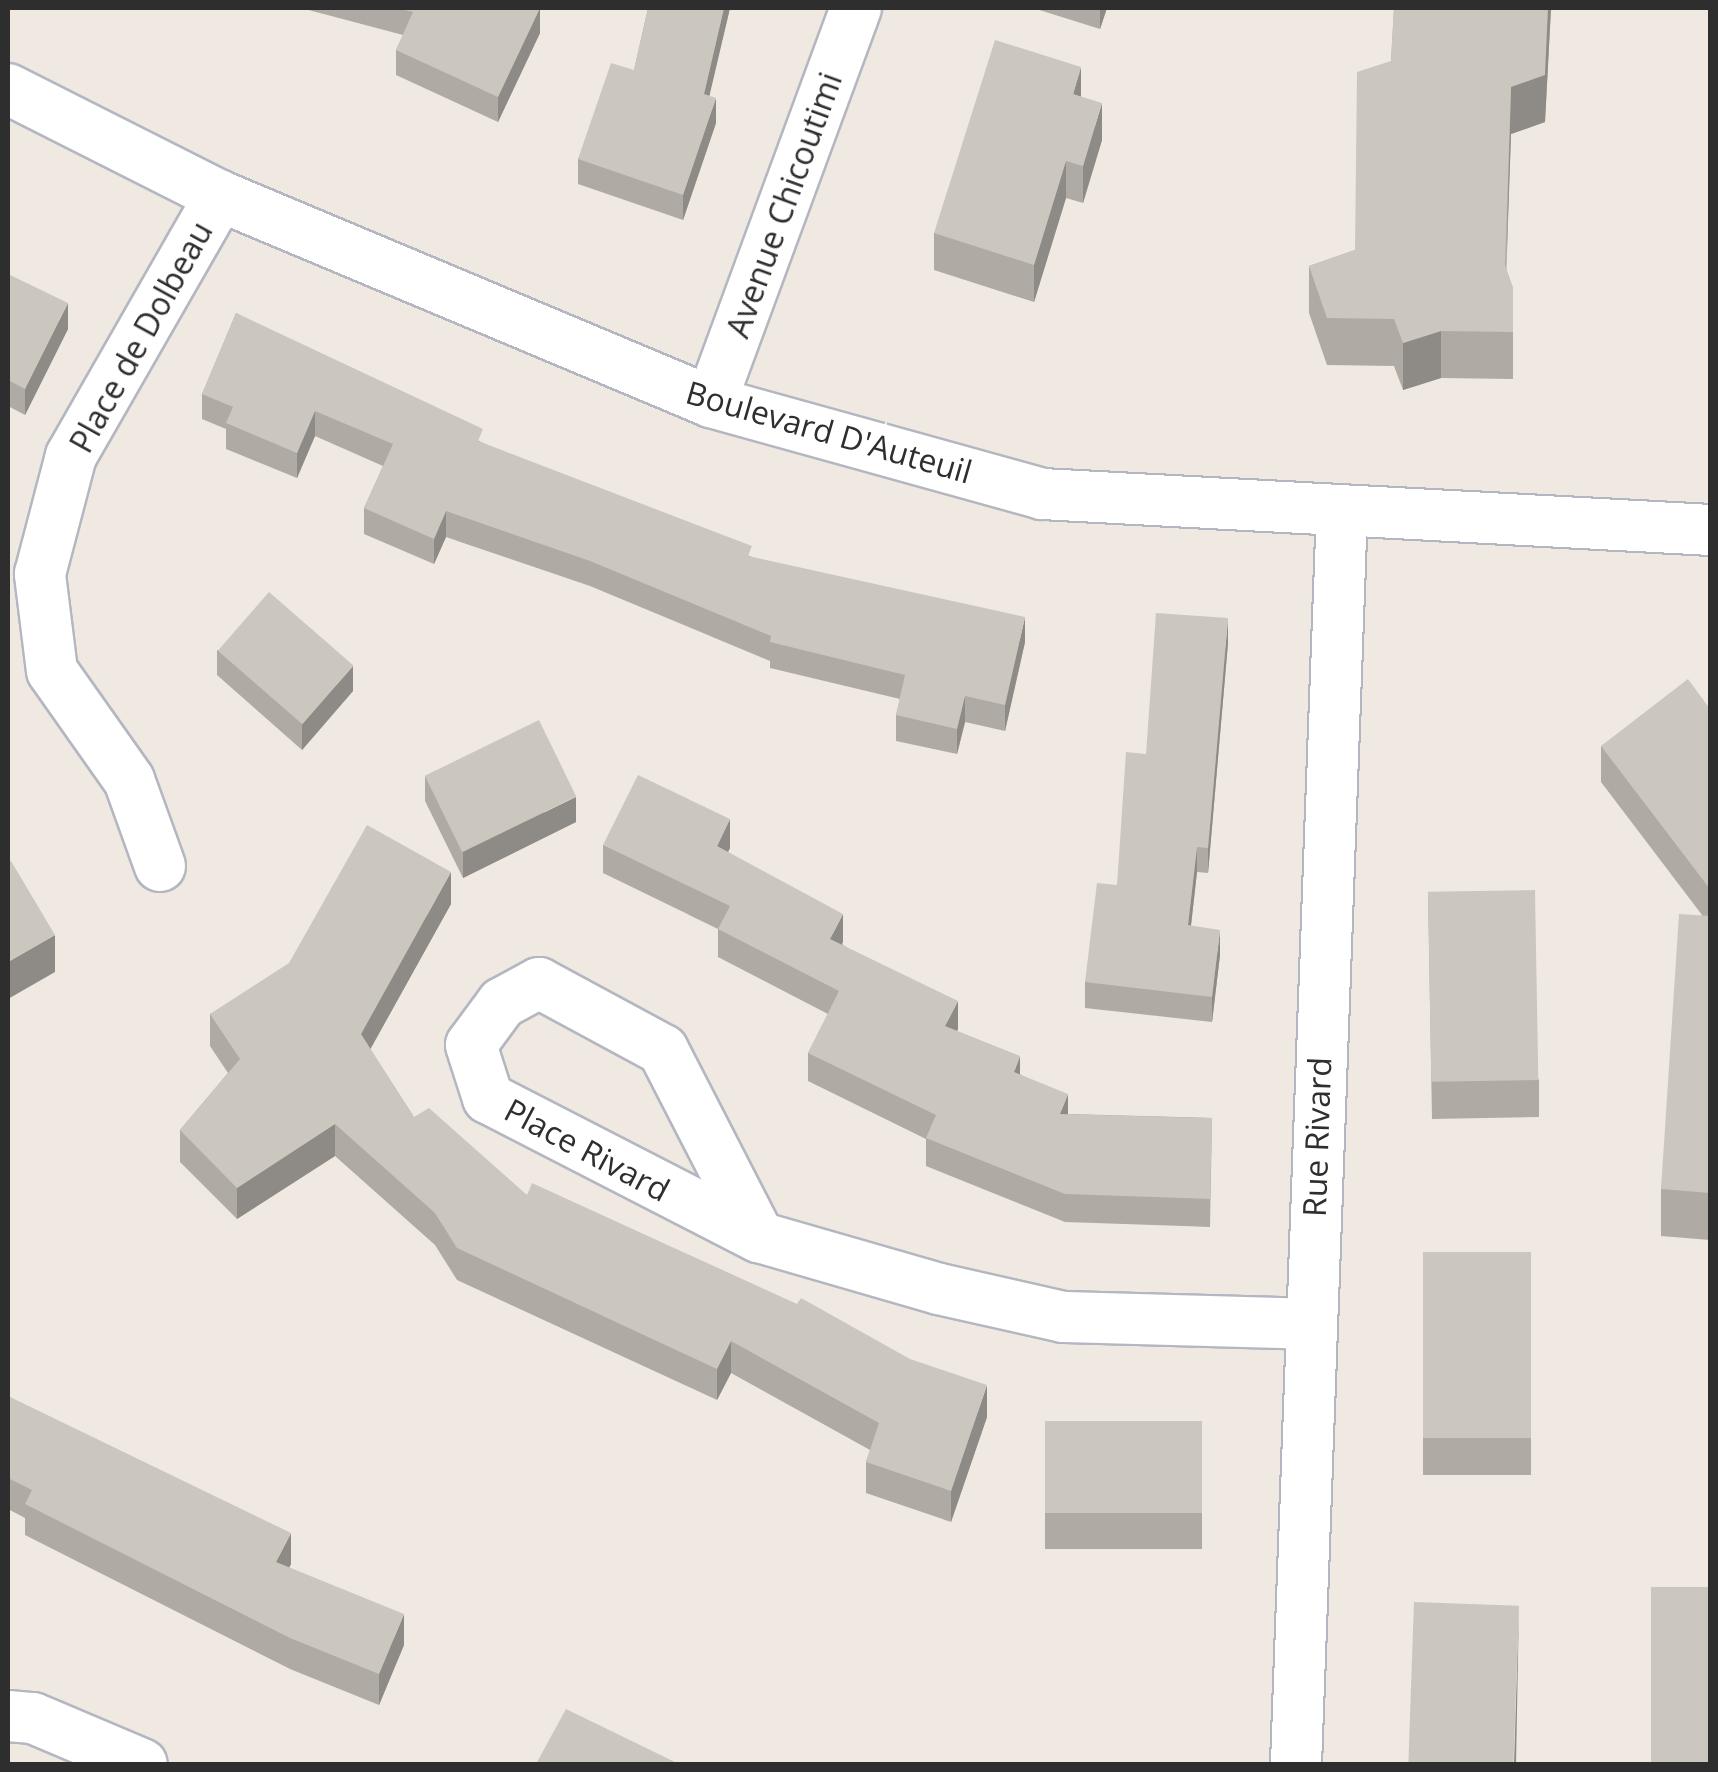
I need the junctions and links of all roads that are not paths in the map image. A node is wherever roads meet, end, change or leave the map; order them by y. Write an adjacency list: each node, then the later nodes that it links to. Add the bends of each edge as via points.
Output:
1 (856, 8): 4 (street, Avenue Chicoutimi)
2 (8, 89): 3 (street, Boulevard D'Auteuil)
3 (220, 196): 4 (street, Boulevard D'Auteuil); 7 (street, Place de Dolbeau, via 71,456 40,574 52,671 128,780)
4 (711, 402): 5 (street, Boulevard D'Auteuil, via 1042,494)
5 (1342, 510): 6 (street, Boulevard D'Auteuil); 9 (street, Rue Rivard)
6 (1710, 530)
7 (160, 866)
8 (758, 1236): 8 (street, Place Rivard, via 663,1050 540,983 502,1003 471,1045 488,1098); 9 (street, Place Rivard, via 1063,1317)
9 (1310, 1324): 12 (street, Rue Rivard)
10 (16, 1712): 11 (street)
11 (142, 1764)
12 (1296, 1764)

